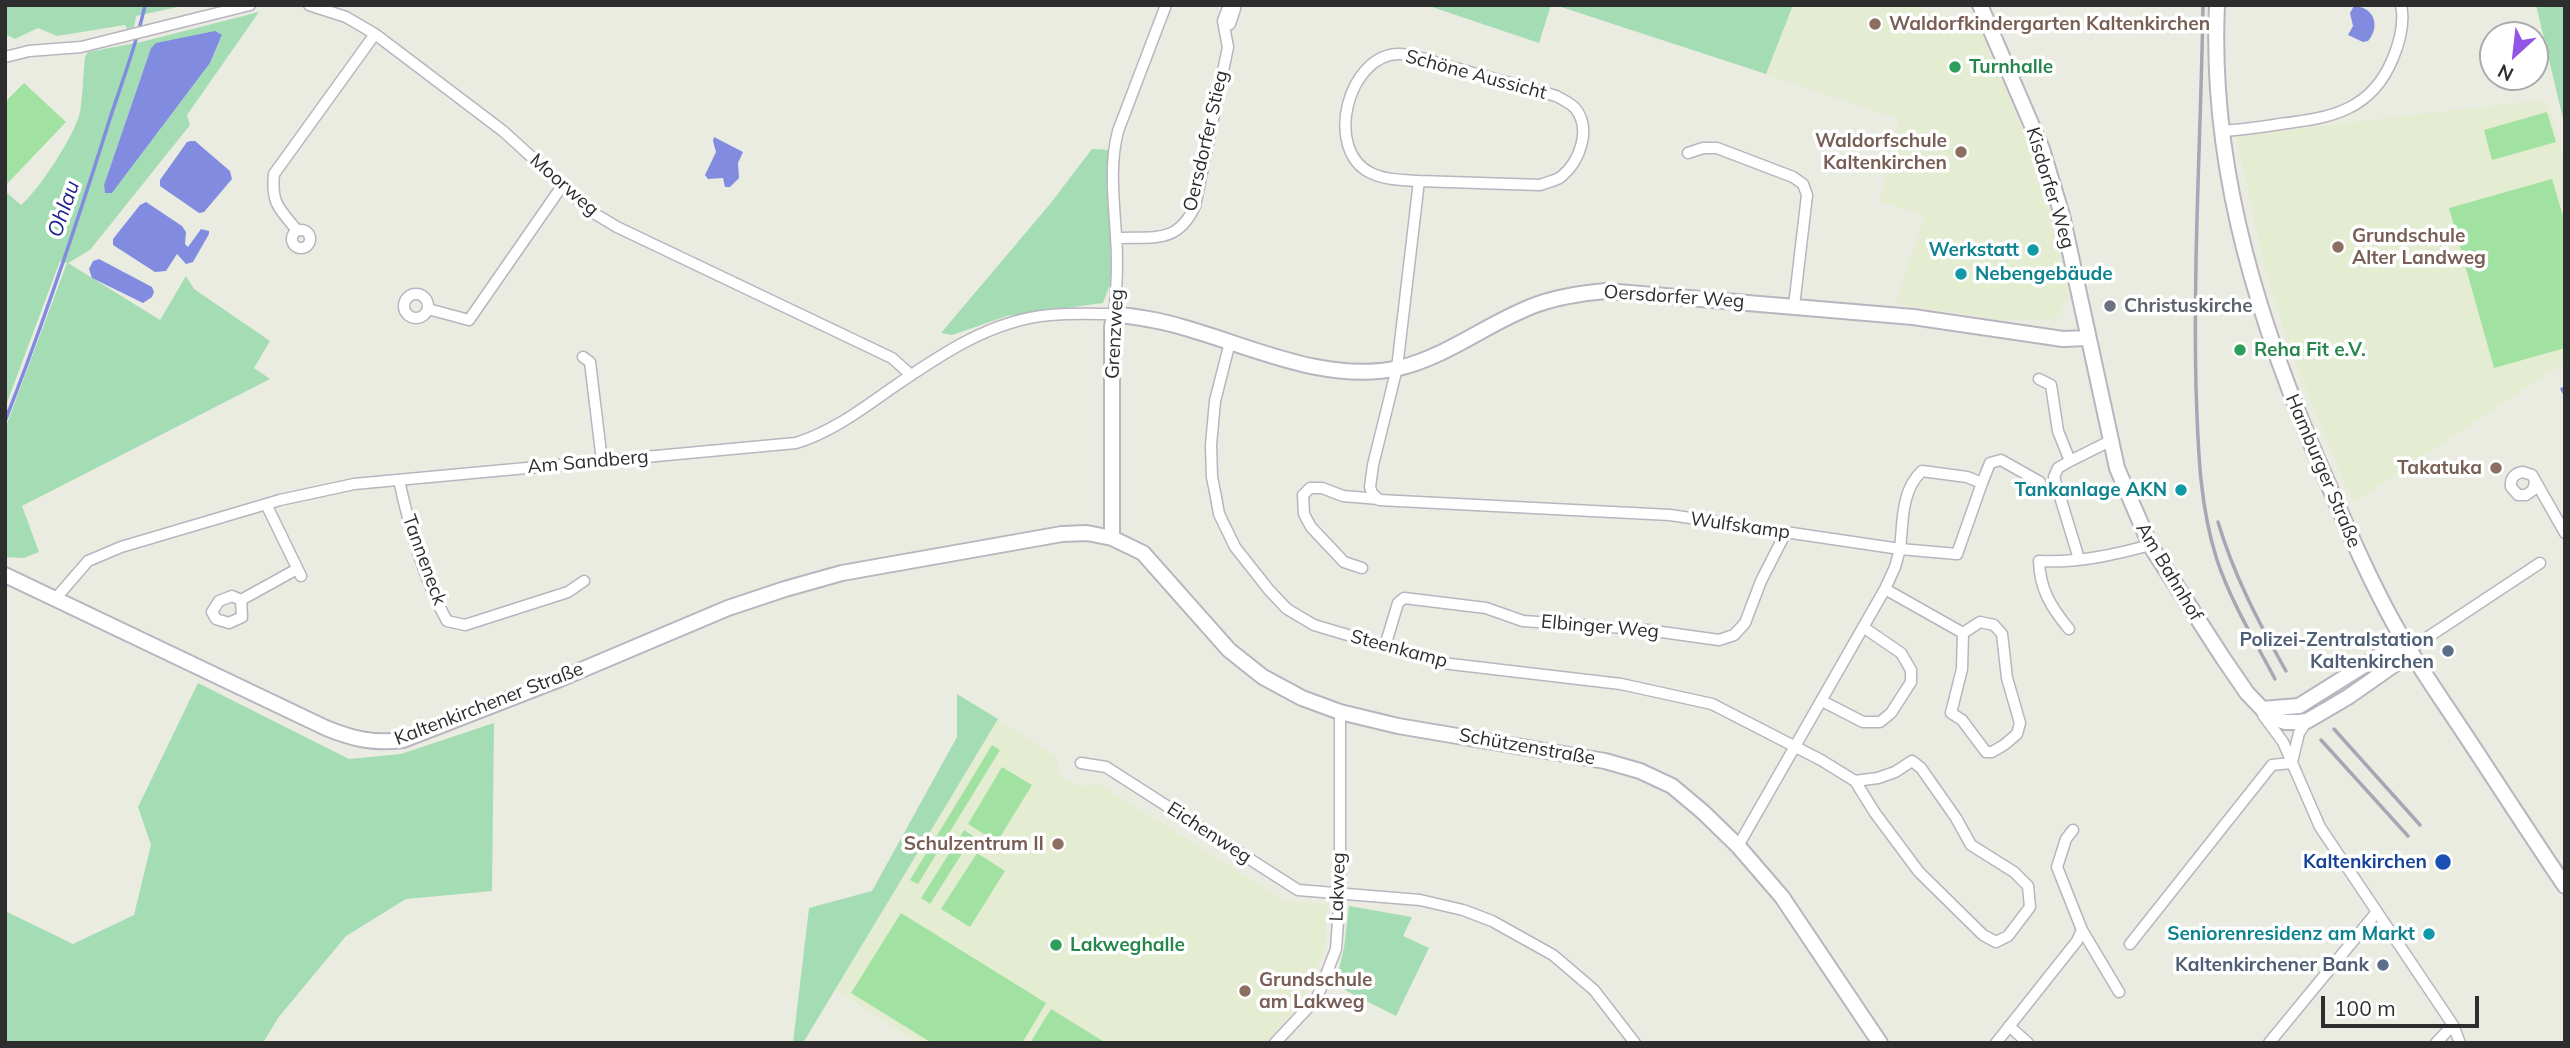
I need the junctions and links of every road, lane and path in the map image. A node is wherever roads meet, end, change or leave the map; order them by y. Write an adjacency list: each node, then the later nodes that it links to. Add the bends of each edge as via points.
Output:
1 (250, 5): 11 (street, via 81,47)
2 (309, 5): 10 (street, Moorweg, via 346,17)
3 (1166, 5): 17 (street, Grenzweg, via 1113,152)
4 (1229, 5): 9 (street, Oersdorfer Stieg)
5 (1235, 5): 9 (street, Oersdorfer Stieg)
6 (1980, 5): 21 (main road, Kisdorfer Weg, via 2042,149 2065,225)
7 (2217, 5): 12 (main road, Hamburger Straße)
8 (2401, 5): 12 (street, via 2399,43 2385,76 2357,104 2329,117)
9 (1226, 26): 17 (street, Oersdorfer Stieg, via 1228,47 1189,218 1170,235)
10 (375, 34): 15 (street, Moorweg, via 503,131); 16 (street, via 274,174 272,193 277,207)
11 (5, 57)
12 (2221, 131): 53 (main road, Hamburger Straße, via 2249,272 2271,344 2354,544)
13 (1688, 153): 18 (street, via 1717,148 1802,184 1807,195)
14 (1419, 181): 14 (street, Schöne Aussicht, via 1370,173 1352,157 1345,137 1352,94 1363,72 1378,60 1398,54 1556,96 1574,106 1583,121 1579,152 1559,178 1540,184); 24 (street)
15 (562, 186): 19 (street, via 469,320); 25 (street, Moorweg, via 617,227 892,358)
16 (297, 230)
17 (1116, 237): 20 (street, Grenzweg)
18 (1794, 306): 21 (main road, Oersdorfer Weg, via 1913,317 2063,339); 24 (main road, Oersdorfer Weg, via 1634,292 1571,294 1537,304 1423,360)
19 (428, 309)
20 (1114, 314): 22 (main road, Oersdorfer Weg, via 1154,319); 25 (street, Am Sandberg, via 1048,315 985,331); 38 (main road, Grenzweg)
21 (2087, 338): 27 (main road, Am Bahnhof)
22 (1230, 342): 24 (main road, Oersdorfer Weg, via 1314,367 1355,371); 52 (street, Steenkamp, via 1215,401 1211,456 1219,514 1235,547 1287,609 1314,625)
23 (583, 357): 28 (street, via 590,362)
24 (1397, 368): 34 (street, via 1370,487)
25 (911, 375): 28 (street, Am Sandberg, via 836,426 796,443)
26 (2039, 379): 29 (street, via 2050,385 2058,431)
27 (2110, 441): 29 (street); 39 (main road, Am Bahnhof, via 2127,495)
28 (602, 461): 30 (street, Am Sandberg)
29 (2070, 461): 41 (street, via 2058,468 2054,477)
30 (399, 480): 35 (street, Am Sandberg, via 354,484); 45 (street, Tanneneck, via 410,526 447,621 465,625 568,592)
31 (1982, 482): 32 (street, via 1990,464 2001,460); 40 (street, Wulfskamp, via 1957,554); 40 (street, via 1922,471 1908,489)
32 (2040, 482)
33 (2535, 482): 37 (street)
34 (1379, 499): 36 (street, Wulfskamp, via 1670,515); 43 (street, Wulfskamp, via 1343,496 1322,488 1310,488 1303,495 1304,514 1311,527 1344,562)
35 (266, 504): 47 (street, Am Sandberg, via 88,561); 48 (street, via 299,572)
36 (1786, 532): 40 (street, Wulfskamp); 52 (street, Elbinger Weg, via 1745,623 1734,635 1719,640 1523,621 1486,608 1404,598 1398,603)
37 (2565, 533)
38 (1112, 538): 47 (main road, Kaltenkirchener Straße, via 1062,534 842,573 785,589 403,740 382,743 357,740 326,728); 57 (main road, Schützenstraße, via 1143,553 1228,650 1263,677)
39 (2150, 545): 41 (street); 56 (main road, Am Bahnhof, via 2247,693)
40 (1900, 549): 46 (street)
41 (2079, 559): 50 (street, via 2039,562 2045,596)
42 (2540, 563): 53 (street)
43 (1362, 568)
44 (5, 575): 47 (main road, Kaltenkirchener Straße)
45 (584, 581)
46 (1885, 589): 49 (street); 51 (street)
47 (56, 598)
48 (242, 600)
49 (1863, 627): 54 (street); 54 (street, via 1901,653 1911,670 1911,682 1880,722 1863,722)
50 (2069, 628)
51 (1963, 633): 51 (street, via 1980,622 1994,625 2001,635 2020,723 2017,734 1992,752 1981,748 1962,720 1951,713 1962,669)
52 (1385, 646): 61 (street, Steenkamp, via 1442,663 1621,684 1712,704)
53 (2410, 649): 55 (main road, via 2390,649); 58 (main road, via 2398,663); 68 (main road, Hamburger Straße)
54 (1822, 701): 61 (street)
55 (2300, 706): 56 (main road); 59 (street)
56 (2267, 709): 59 (main road, Am Bahnhof, via 2274,719); 60 (street, Am Bahnhof, via 2264,718)
57 (1340, 712): 67 (main road, Schützenstraße, via 1640,771 1672,786); 70 (street, Lakweg)
58 (2308, 721): 59 (main road); 62 (street)
59 (2287, 724): 60 (street); 62 (street)
60 (2283, 742): 64 (street, Am Bahnhof)
61 (1795, 746): 65 (street, Steenkamp); 67 (street)
62 (2294, 746): 64 (street)
63 (1081, 763): 70 (street, Eichenweg, via 1106,767 1298,890)
64 (2291, 763): 71 (street, Am Bahnhof, via 2320,827); 73 (street, via 2272,765)
65 (1855, 781): 65 (street, via 1878,778 1912,761 1921,768 1971,845 2028,886 2030,907 2008,936 1996,942 1983,935 1919,872)
66 (2073, 830): 72 (street, via 2057,867)
67 (1738, 846): 79 (main road, Schützenstraße, via 1782,897)
68 (2560, 874): 69 (main road, Hamburger Straße)
69 (2565, 886)
70 (1340, 894): 77 (street, Lakweg, via 1336,949 1324,985); 78 (street, Eichenweg, via 1420,900 1492,921 1553,955 1594,990)
71 (2376, 913): 75 (street, Am Bahnhof); 82 (street)
72 (2082, 930): 74 (street); 76 (street)
73 (2130, 944)
74 (2119, 992)
75 (2453, 1025): 83 (street); 84 (street, Am Bahnhof)
76 (2009, 1026): 80 (street); 81 (street)
77 (1275, 1043)
78 (1635, 1043)
79 (1880, 1043)
80 (1996, 1043)
81 (2028, 1043)
82 (2269, 1043)
83 (2436, 1043)
84 (2460, 1043)

